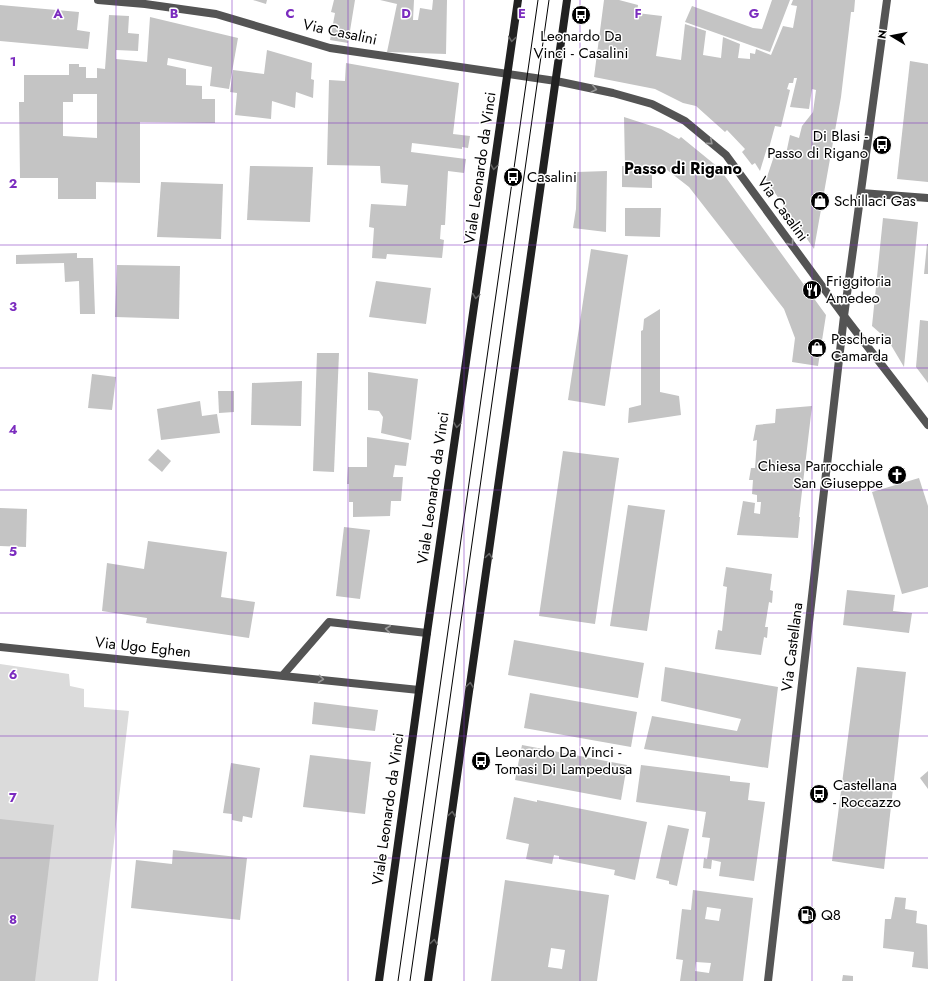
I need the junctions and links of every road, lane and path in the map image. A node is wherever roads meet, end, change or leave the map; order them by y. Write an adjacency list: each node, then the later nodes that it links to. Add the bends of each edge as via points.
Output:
1 (98, 0): 5 (street, Via Casalini)
2 (518, 0): 6 (street, Viale Leonardo da Vinci, one-way to 6)
3 (567, 0): 7 (street)
4 (887, 0): 8 (street, Via Castellana)
5 (111, 1): 6 (street, Via Casalini, via 216,14 330,48)
6 (508, 72): 7 (street, Via Casalini); 12 (street, Viale Leonardo da Vinci, one-way to 12)
7 (556, 81): 10 (street, Via Casalini, one-way to 10, via 652,104 691,126 726,155); 17 (street, one-way to 7)
8 (861, 193): 9 (street); 10 (street, Via Castellana)
9 (928, 198)
10 (844, 316): 11 (street, Via Casalini); 18 (street, Via Castellana)
11 (928, 426)
12 (427, 633): 14 (street, one-way to 14, via 329,622); 15 (street, Viale Leonardo da Vinci)
13 (0, 647): 14 (street, Via Ugo Eghen)
14 (283, 675): 15 (street, Via Ugo Eghen, one-way to 15)
15 (419, 690): 16 (street, Viale Leonardo da Vinci)
16 (379, 981)
17 (428, 981)
18 (768, 981)

